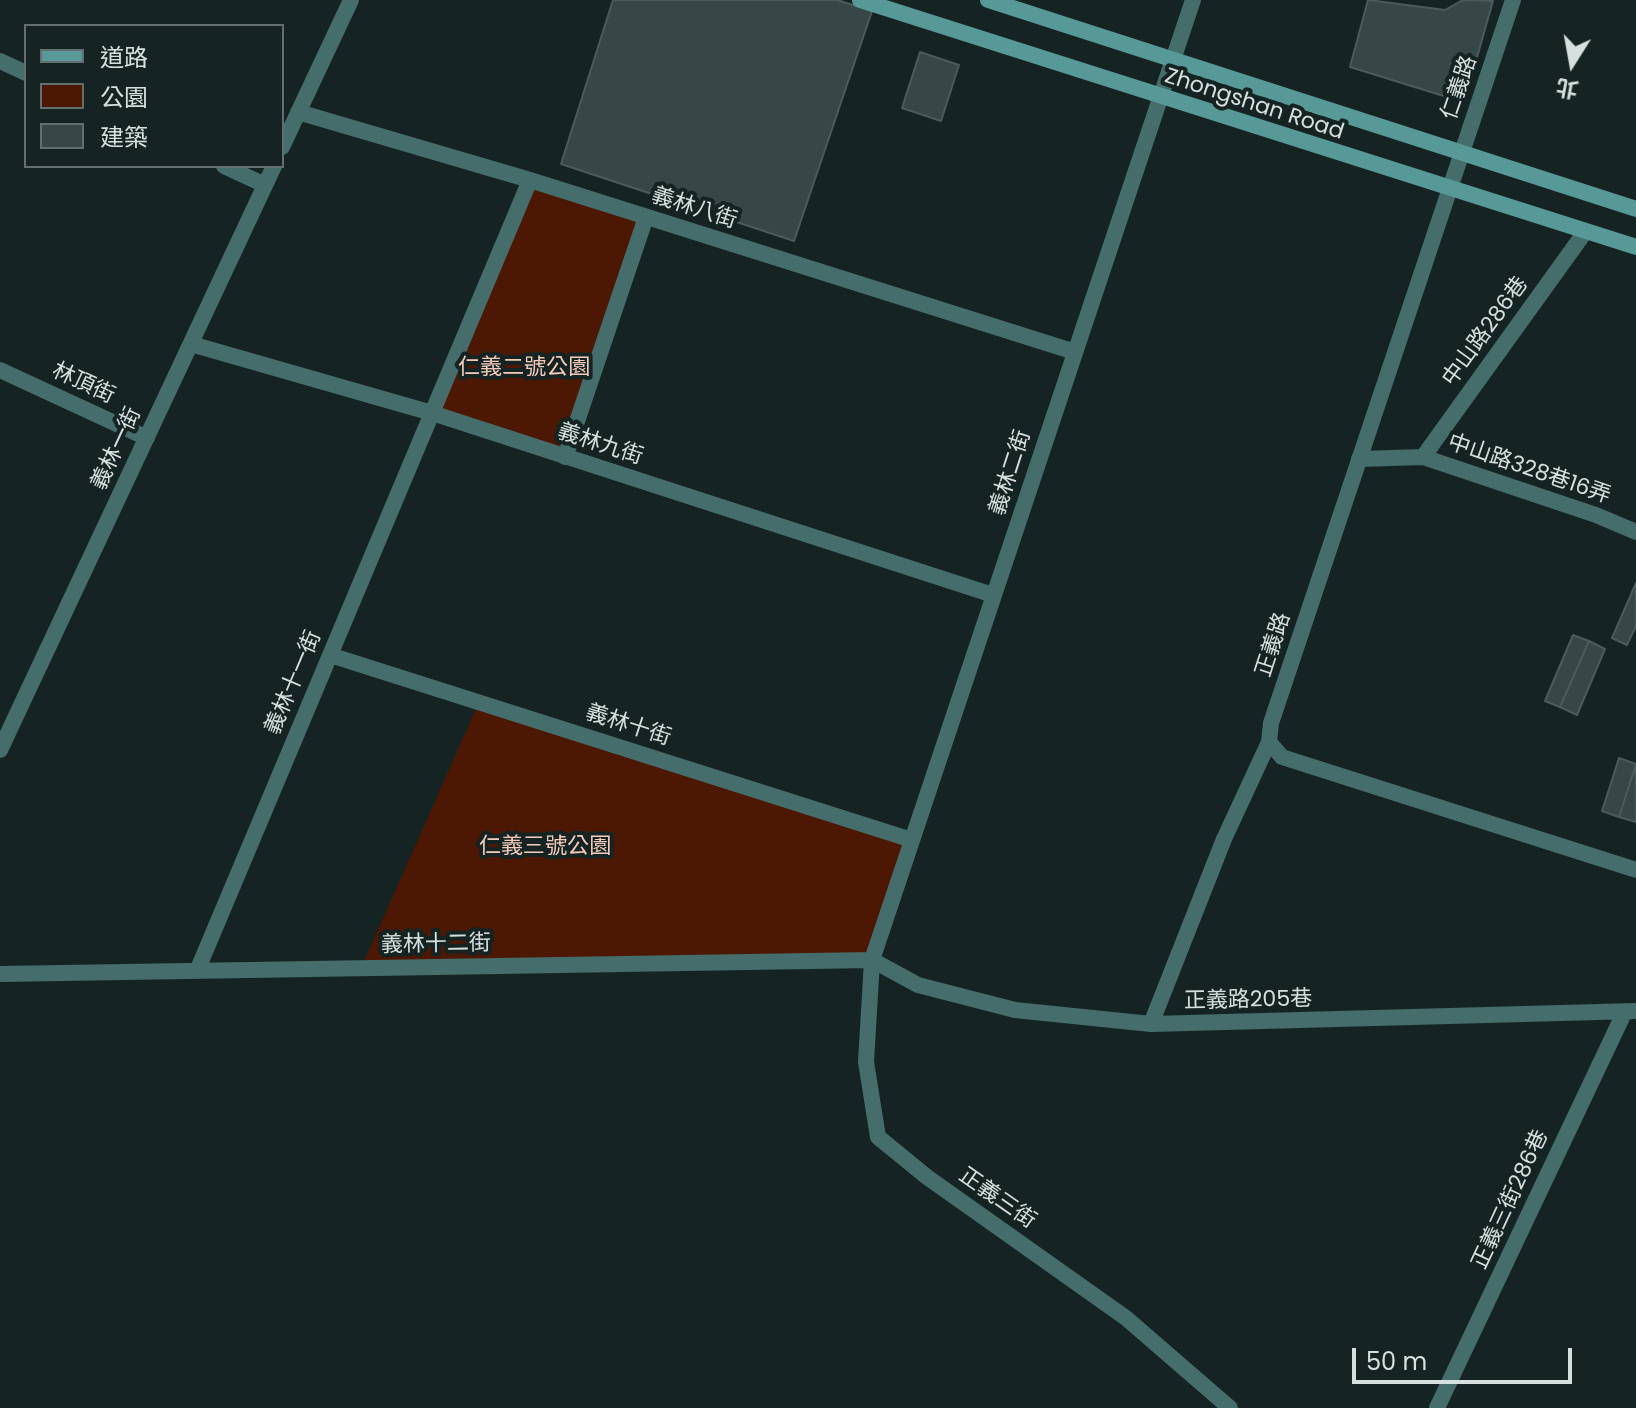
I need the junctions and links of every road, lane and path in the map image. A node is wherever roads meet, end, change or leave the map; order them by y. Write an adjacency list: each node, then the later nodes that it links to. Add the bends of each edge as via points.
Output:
1 (351, 0): 10 (street)
2 (860, 0): 9 (main road, Zhongshan Road)
3 (988, 0): 7 (main road, Zhongshan Road)
4 (1193, 0): 7 (street, 義林二街)
5 (1513, 0): 12 (street, 仁義路)
6 (0, 61): 8 (street)
7 (1173, 61): 9 (street, 義林二街); 12 (main road, Zhongshan Road)
8 (24, 72)
9 (1160, 98): 17 (main road, Zhongshan Road); 23 (street, 義林二街)
10 (298, 112): 11 (street); 15 (street, 義林八街)
11 (284, 143)
12 (1461, 153): 17 (street, 仁義路); 18 (main road, Zhongshan Road)
13 (228, 168): 16 (street)
14 (273, 168): 16 (street, 義林一街)
15 (530, 180): 19 (street, 義林八街); 25 (street, 義林十一街)
16 (265, 185): 22 (street, 義林一街)
17 (1449, 190): 20 (main road, Zhongshan Road); 29 (street, 正義路)
18 (1636, 209)
19 (646, 217): 23 (street, 義林八街); 27 (street)
20 (1585, 232): 21 (main road, Zhongshan Road); 28 (street, 中山路286巷)
21 (1636, 247)
22 (191, 344): 25 (street, 義林九街); 26 (street, 義林一街)
23 (1075, 352): 31 (street, 義林二街)
24 (0, 370): 26 (street, 林頂街)
25 (432, 413): 27 (street, 義林九街); 32 (street, 義林十一街)
26 (147, 438): 34 (street, 義林一街)
27 (565, 457): 31 (street, 義林九街)
28 (1423, 457): 29 (street, 中山路328巷16弄); 30 (street, 中山路328巷16弄)
29 (1359, 459): 33 (street, 正義路)
30 (1636, 532)
31 (993, 595): 35 (street, 義林二街)
32 (330, 655): 35 (street, 義林十街); 38 (street, 義林十一街)
33 (1269, 742): 36 (street, via 1282,757); 41 (street, 正義路, via 1224,839)
34 (0, 750)
35 (912, 840): 37 (street, 義林二街)
36 (1636, 870)
37 (872, 960): 38 (street, 義林十二街); 41 (street, 正義路205巷, via 918,985 1015,1010); 42 (street, 正義三街, via 866,1062 878,1137 1126,1318)
38 (197, 971): 39 (street, 義林十二街)
39 (0, 974)
40 (1630, 1011): 41 (street, 正義路205巷); 43 (street, 正義三街286巷)
41 (1151, 1024)
42 (1230, 1408)
43 (1437, 1408)

